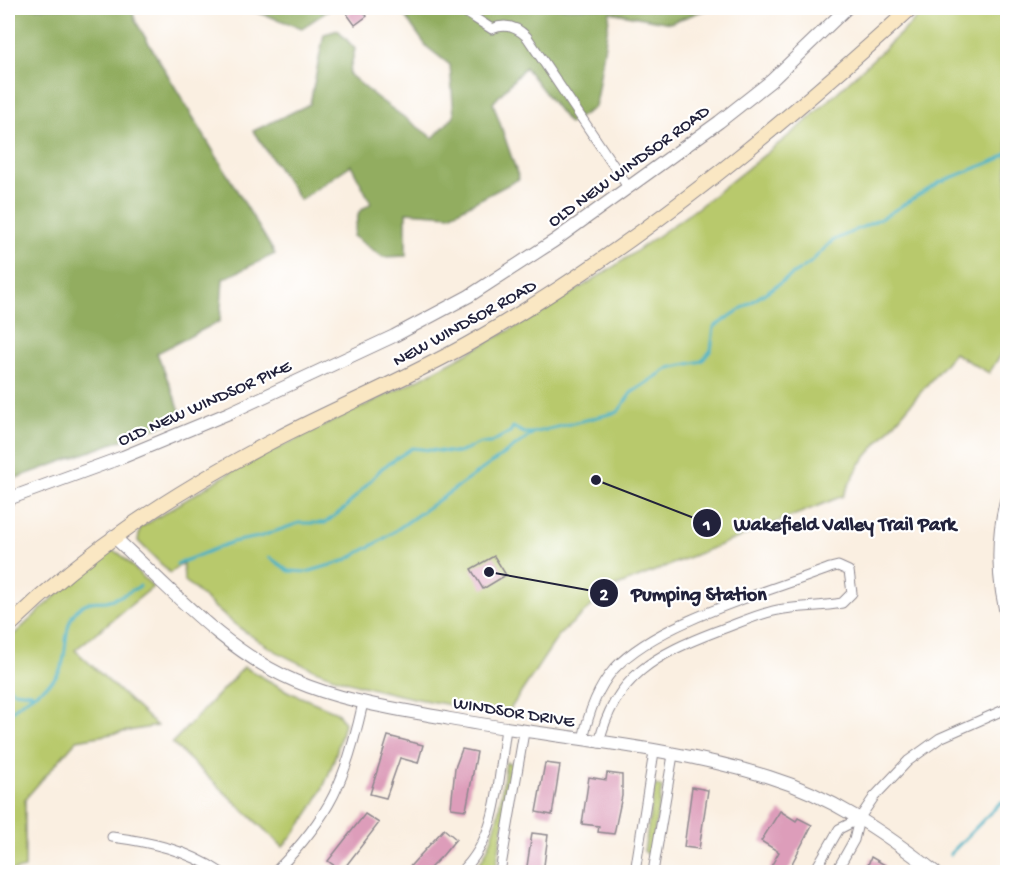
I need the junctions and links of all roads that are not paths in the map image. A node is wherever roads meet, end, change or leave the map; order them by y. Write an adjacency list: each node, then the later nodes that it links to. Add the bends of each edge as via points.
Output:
1 (459, 8): 4 (street, via 492,29 507,26 527,37)
2 (847, 8): 4 (street, OLD NEW WINDSOR ROAD, via 771,81)
3 (911, 8): 8 (main road, NEW WINDSOR ROAD, via 748,152 598,263 475,340 218,470)
4 (628, 187): 5 (street, OLD NEW WINDSOR ROAD, via 490,284)
5 (411, 327): 7 (street, OLD NEW WINDSOR PIKE, via 172,438)
6 (1008, 489): 9 (street, via 1000,525 998,562)
7 (8, 499)
8 (113, 536): 10 (main road, NEW WINDSOR ROAD); 11 (street, WINDSOR DRIVE, via 249,655 293,681)
9 (1008, 626)
10 (8, 627)
11 (363, 703): 13 (street, WINDSOR DRIVE); 22 (street, via 347,769 330,806)
12 (1008, 708): 19 (street, via 923,748 881,790)
13 (506, 729): 14 (street, WINDSOR DRIVE); 23 (street, via 489,831 481,849)
14 (524, 732): 15 (street, WINDSOR DRIVE); 24 (street)
15 (583, 740): 16 (street, WINDSOR DRIVE); 16 (street, via 592,703 601,687 641,645 699,618 830,568 838,566 849,571 852,593 842,603 799,606 758,615 650,662 614,701)
16 (599, 742): 17 (street, WINDSOR DRIVE)
17 (654, 752): 18 (street, WINDSOR DRIVE); 25 (street)
18 (673, 755): 19 (street, WINDSOR DRIVE, via 770,777); 26 (street)
19 (859, 819): 27 (street, via 839,830); 28 (street, via 854,840); 29 (street, WINDSOR DRIVE)
20 (112, 837): 21 (street, via 187,853)
21 (220, 873)
22 (275, 873)
23 (461, 873)
24 (500, 873)
25 (635, 873)
26 (653, 873)
27 (814, 873)
28 (836, 873)
29 (934, 873)

